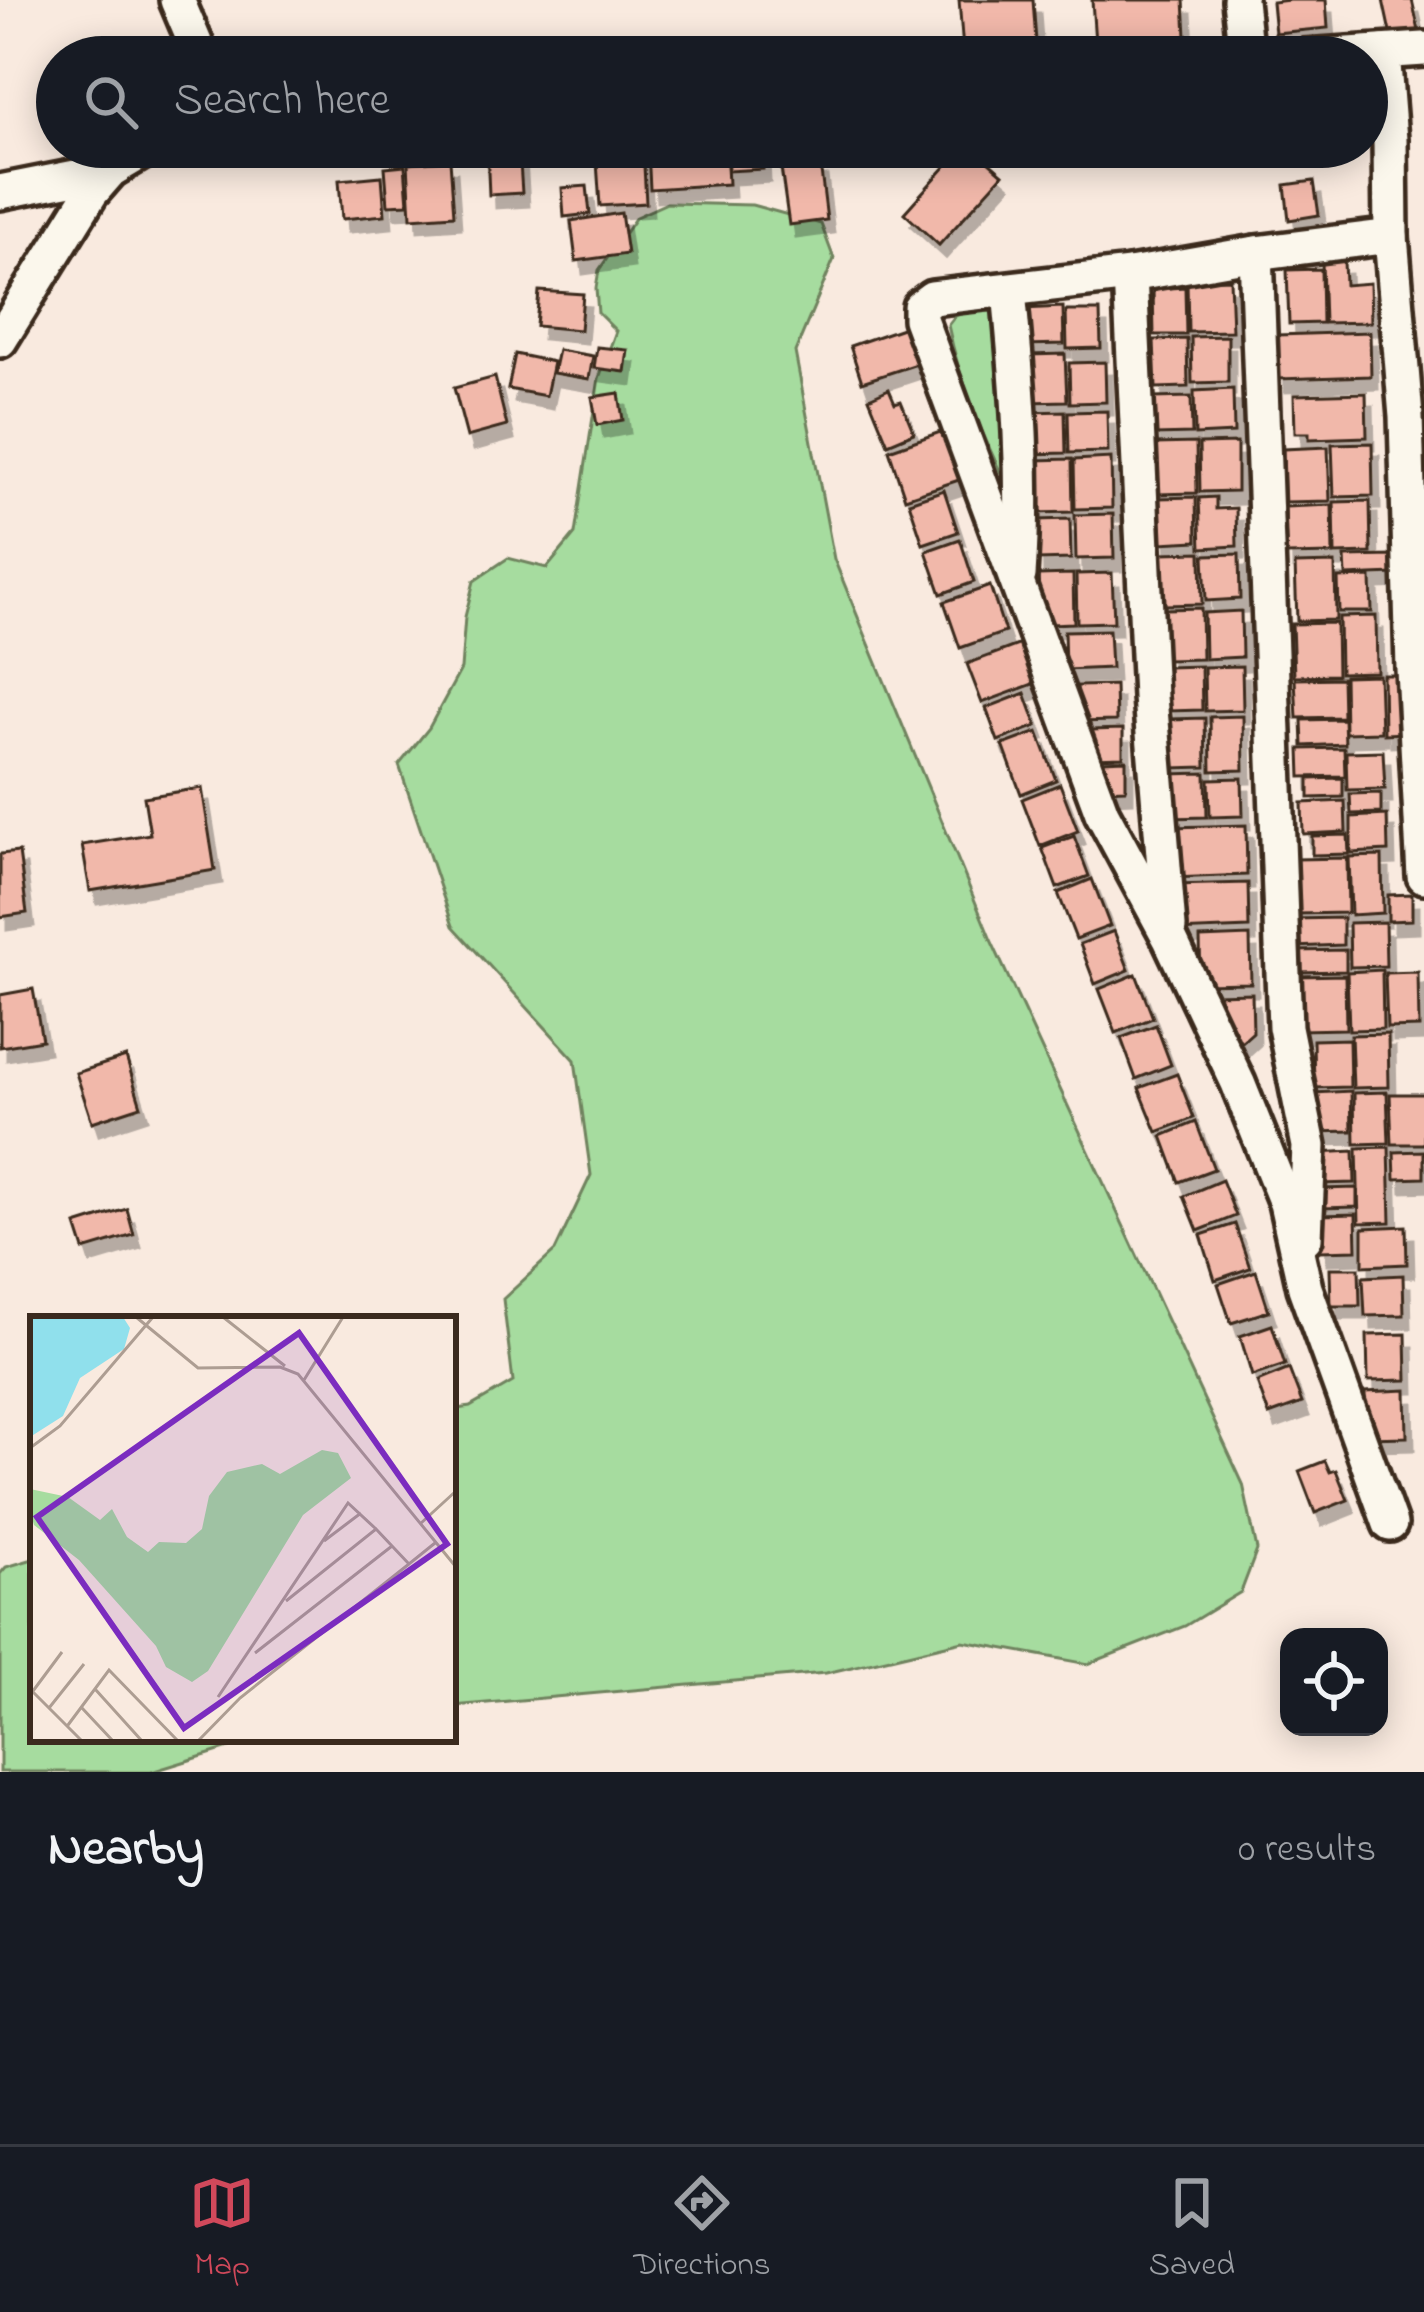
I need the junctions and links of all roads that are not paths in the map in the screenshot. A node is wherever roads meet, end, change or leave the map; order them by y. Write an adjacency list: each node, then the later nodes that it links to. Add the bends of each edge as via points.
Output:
1 (177, 0): 3 (street)
2 (1240, 0): 4 (street)
3 (192, 36)
4 (1244, 36)
5 (1424, 49): 6 (street)
6 (1388, 52)
7 (1388, 118): 11 (street)
8 (114, 168): 9 (street)
9 (111, 170): 10 (street); 15 (street)
10 (0, 192)
11 (1390, 236): 12 (street); 17 (street, via 1406,417)
12 (1256, 253): 13 (street); 19 (street, via 1285,1027 1309,1146)
13 (1130, 275): 14 (street); 18 (street)
14 (1010, 291): 16 (street, via 1022,487); 16 (street, via 932,298 920,313)
15 (0, 340)
16 (1018, 589): 18 (street, via 1102,813)
17 (1424, 876)
18 (1170, 939): 19 (street, via 1286,1203)
19 (1305, 1288): 20 (street)
20 (1390, 1524)

